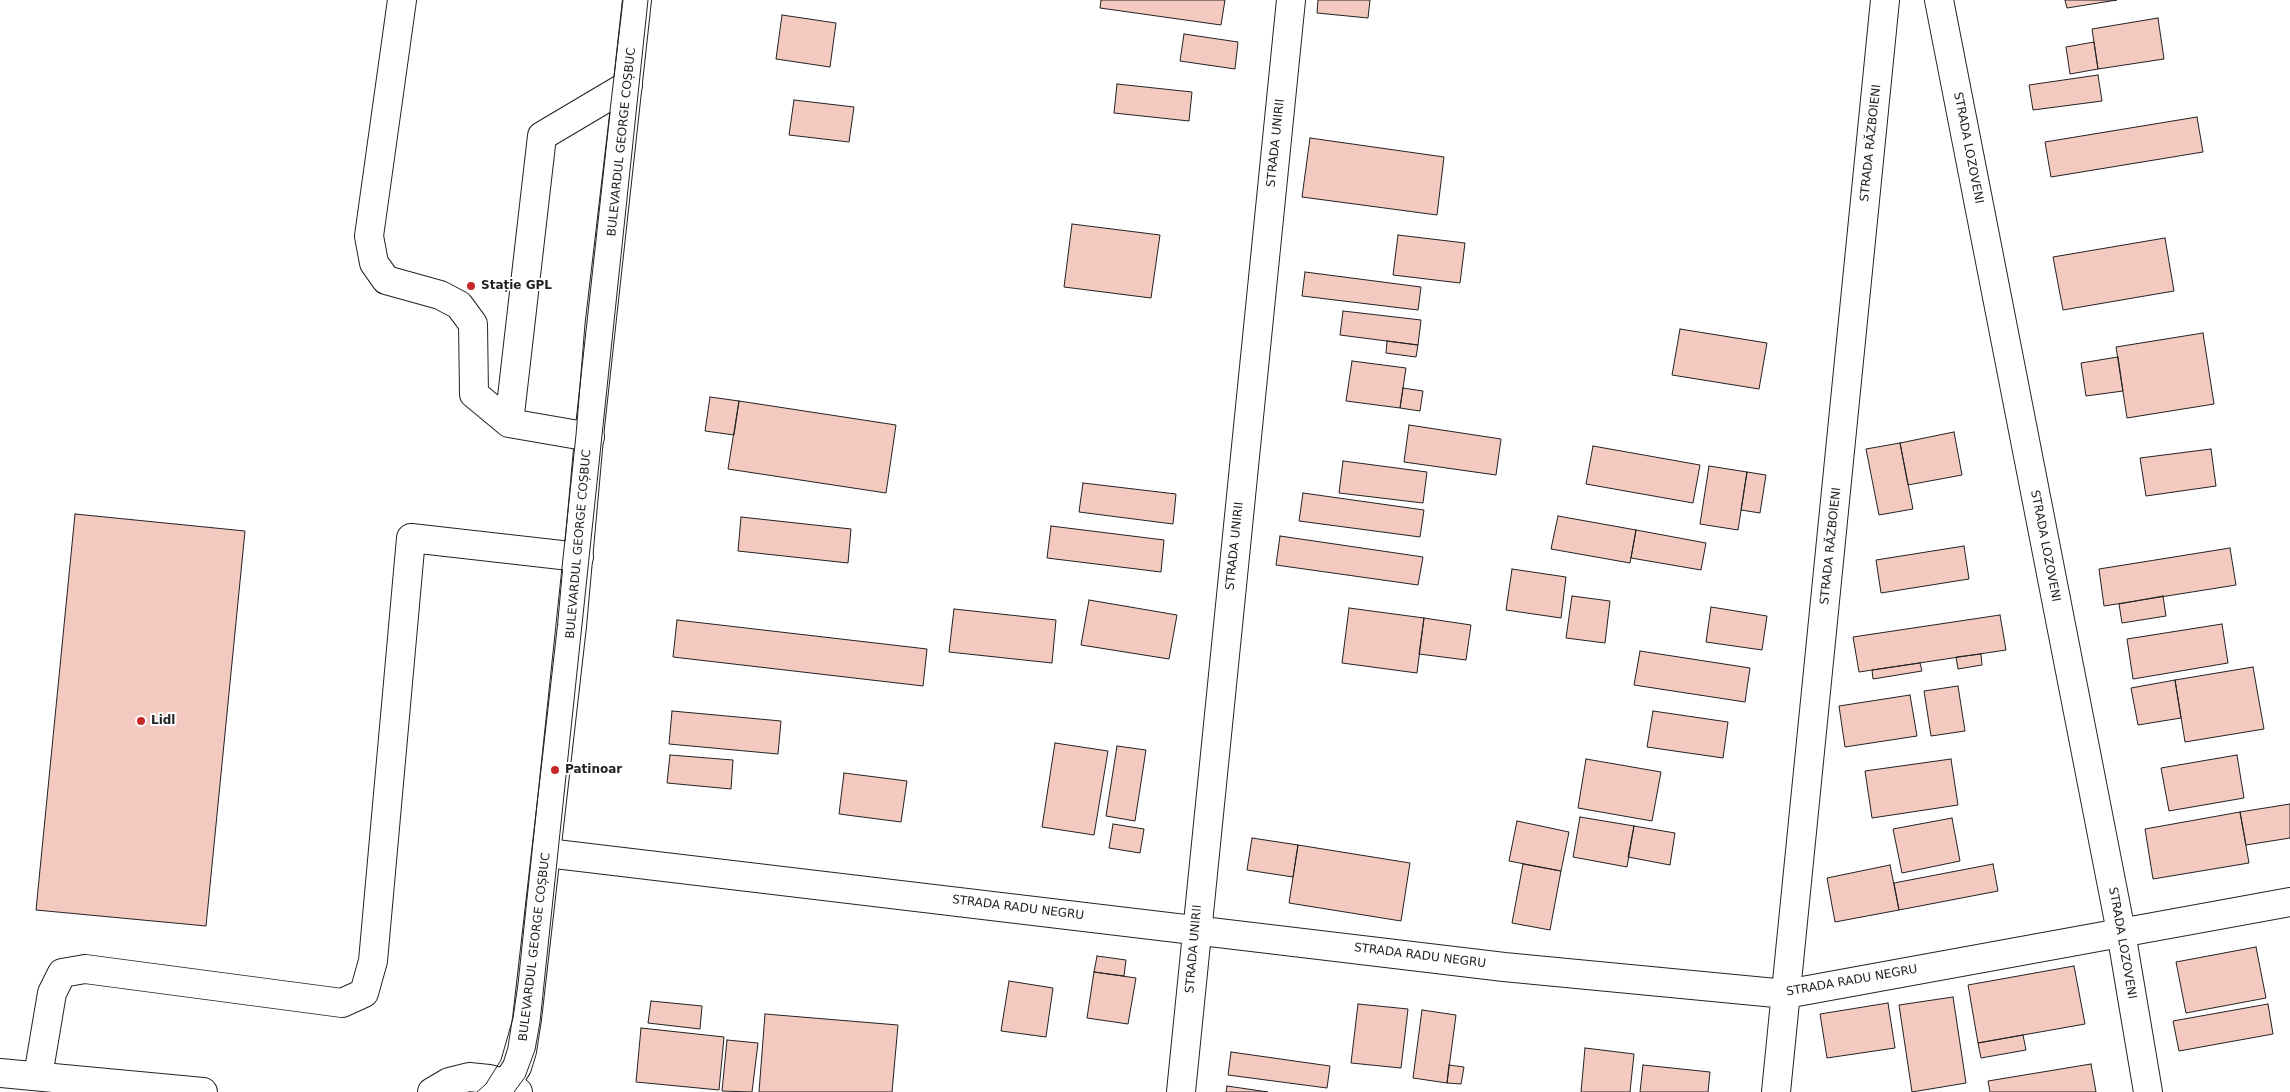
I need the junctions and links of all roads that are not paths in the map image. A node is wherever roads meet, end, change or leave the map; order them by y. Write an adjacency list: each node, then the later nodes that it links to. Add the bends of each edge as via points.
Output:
1 (402, 0): 7 (street, via 369,236 374,263 386,280 440,294 459,305 473,324 474,394)
2 (638, 0): 6 (street, BULEVARDUL GEORGE COȘBUC)
3 (1290, 0): 12 (street, STRADA UNIRII)
4 (1885, 0): 14 (street, STRADA RĂZBOIENI)
5 (1939, 0): 13 (street, STRADA LOZOVENI)
6 (628, 85): 7 (street, via 542,136); 8 (street, BULEVARDUL GEORGE COȘBUC)
7 (509, 423): 8 (street)
8 (590, 437): 9 (street, BULEVARDUL GEORGE COȘBUC)
9 (579, 557): 10 (street, BULEVARDUL GEORGE COȘBUC); 16 (street, via 411,538 373,961 364,992 342,1003 85,969 62,973 52,993)
10 (547, 853): 12 (street, STRADA RADU NEGRU); 17 (street, BULEVARDUL GEORGE COȘBUC, via 522,1051)
11 (2290, 902): 13 (street, STRADA RADU NEGRU)
12 (1196, 929): 14 (street, STRADA RADU NEGRU, via 1504,967); 20 (street, STRADA UNIRII)
13 (2121, 932): 14 (street, STRADA RADU NEGRU); 22 (street, STRADA LOZOVENI)
14 (1786, 994): 21 (street, STRADA RĂZBOIENI)
15 (0, 1073): 16 (street)
16 (38, 1076): 18 (street)
17 (512, 1088): 19 (street, via 489,1079 469,1077 449,1082)
18 (203, 1092)
19 (432, 1092)
20 (1181, 1092)
21 (1776, 1092)
22 (2148, 1092)

